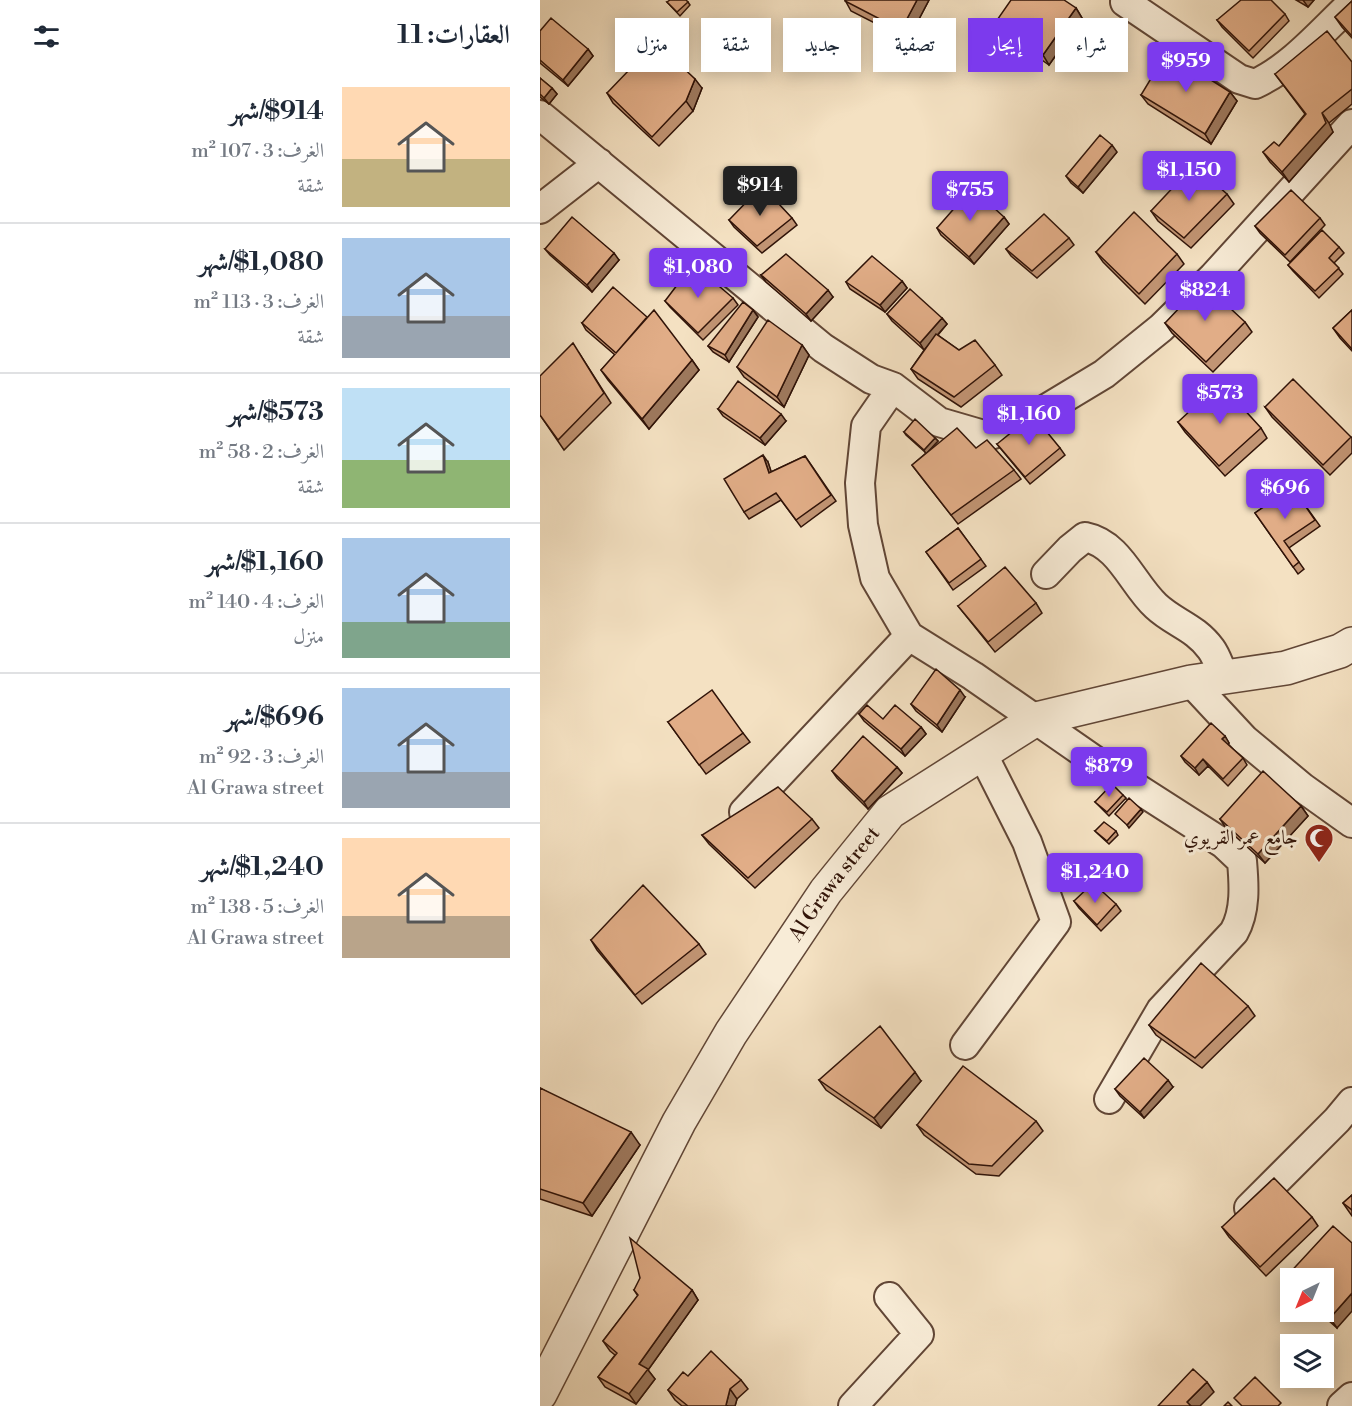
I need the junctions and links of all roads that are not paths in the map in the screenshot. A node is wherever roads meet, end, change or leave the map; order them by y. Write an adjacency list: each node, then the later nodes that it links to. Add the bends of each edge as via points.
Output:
1 (1125, 2): 2 (street, via 1239,79 1255,84 1291,60)
2 (1352, 3)
3 (540, 115): 5 (street)
4 (1352, 124): 7 (street, via 1213,277 1161,328 1104,374 1016,427 987,436 939,422)
5 (599, 163): 6 (street); 7 (street, via 823,348 871,380)
6 (540, 209)
7 (893, 387): 9 (street, via 866,426 860,483 862,525 875,578)
8 (1046, 574): 11 (street, via 1085,537 1098,540 1158,608 1192,629 1211,650)
9 (909, 636): 13 (street); 15 (street)
10 (1352, 644): 11 (street, Al Grawa street, via 1286,668)
11 (1225, 678): 12 (street, Al Grawa street)
12 (1191, 682): 13 (street, Al Grawa street); 16 (street, via 1244,739)
13 (1036, 719): 14 (street, Al Grawa street); 18 (street, via 1224,844 1242,861 1240,922 1161,1010)
14 (982, 753): 17 (street, via 1027,842 1056,922); 22 (street, Al Grawa street, via 890,812 826,891 731,1033 679,1122)
15 (744, 812)
16 (1352, 823)
17 (965, 1045)
18 (1109, 1099)
19 (1352, 1102): 20 (street)
20 (1238, 1220)
21 (889, 1297): 24 (street, via 919,1334)
22 (540, 1394)
23 (1352, 1397): 25 (street)
24 (853, 1406)
25 (1342, 1406)

